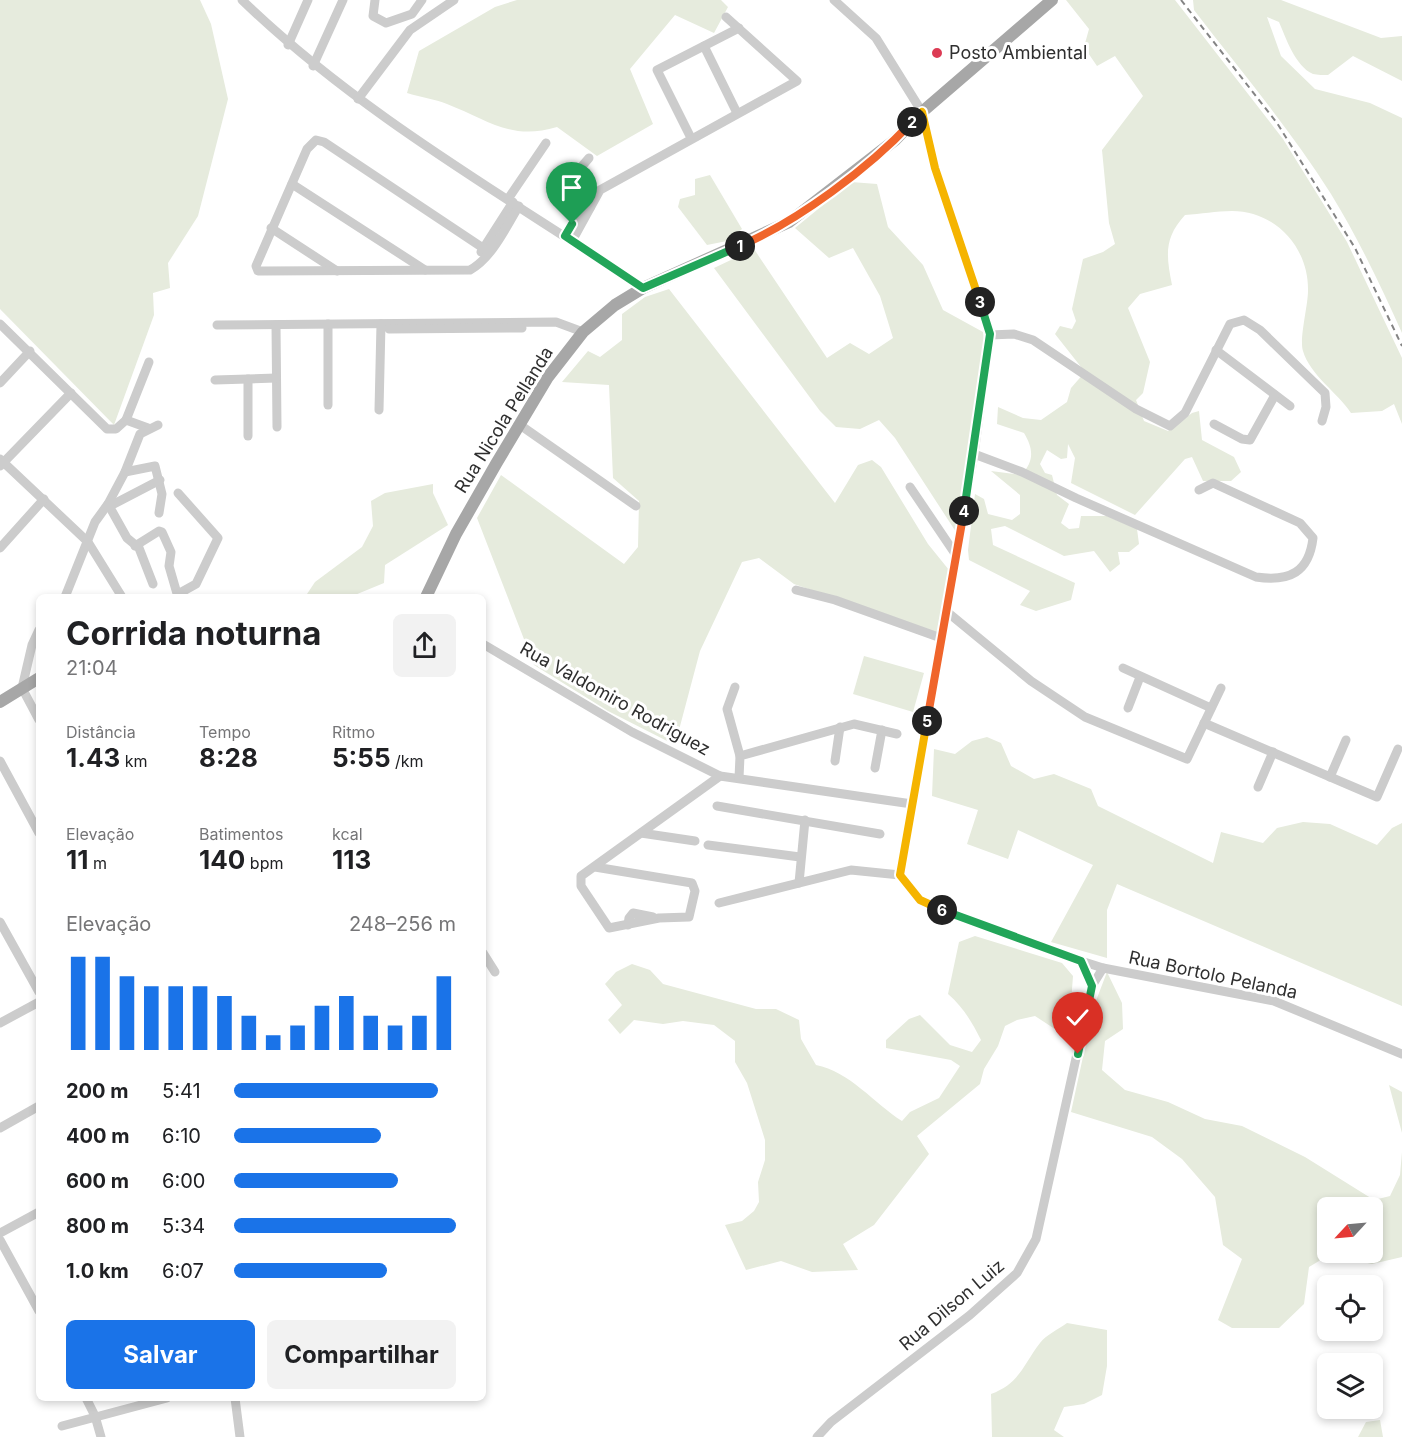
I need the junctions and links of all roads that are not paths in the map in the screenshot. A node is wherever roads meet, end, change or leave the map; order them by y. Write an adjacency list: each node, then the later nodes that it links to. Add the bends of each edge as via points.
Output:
1 (242, 0): 11 (street)
2 (308, 0): 11 (street)
3 (343, 0): 13 (street)
4 (375, 0): 5 (street, via 373,16 386,23 412,14)
5 (422, 0)
6 (454, 0): 14 (street, via 410,30)
7 (834, 0): 15 (street, via 876,39)
8 (1052, 0): 15 (main road, Rua Nicola Pellanda)
9 (726, 16): 10 (street)
10 (739, 28): 12 (street); 16 (street, via 797,81)
11 (288, 45): 13 (street)
12 (704, 46): 16 (street); 17 (street, via 657,70)
13 (313, 66): 14 (street)
14 (358, 99): 21 (street)
15 (922, 112): 28 (main road, Rua Nicola Pellanda, via 895,140 789,222); 35 (street, via 935,168)
16 (737, 113): 17 (street)
17 (691, 138): 22 (street, via 600,190)
18 (546, 143): 21 (street)
19 (589, 158): 22 (street, via 565,186)
20 (292, 184): 23 (street); 25 (street, via 309,146 319,140); 26 (street)
21 (513, 202): 24 (street); 25 (street)
22 (590, 206): 24 (street)
23 (271, 228): 27 (street); 27 (street, via 256,261 258,271)
24 (569, 238): 28 (street)
25 (486, 250): 26 (street, via 470,270)
26 (425, 270): 27 (street)
27 (337, 271)
28 (643, 288): 34 (main road, Rua Nicola Pellanda)
29 (0, 324): 37 (street)
30 (328, 324): 32 (street); 33 (street); 45 (street)
31 (217, 325): 32 (street)
32 (276, 325): 39 (street)
33 (381, 326): 34 (street, via 566,324); 47 (street)
34 (583, 332): 52 (main road, Rua Nicola Pellanda, via 548,377)
35 (990, 334): 36 (street, via 1014,334 1033,340 1136,409 1170,426 1185,413); 56 (street)
36 (1216, 350): 44 (street); 49 (street, via 1233,321 1250,324 1325,393)
37 (30, 351): 42 (street); 43 (street)
38 (149, 362): 48 (street)
39 (276, 378): 40 (street); 53 (street)
40 (248, 379): 41 (street); 55 (street)
41 (215, 380)
42 (0, 383)
43 (71, 393): 48 (street, via 107,429 116,429); 57 (street)
44 (1275, 395): 46 (street); 50 (street, via 1250,440)
45 (328, 405)
46 (1290, 406)
47 (379, 410)
48 (126, 420): 54 (street)
49 (1322, 421)
50 (1214, 424)
51 (158, 425): 54 (street)
52 (520, 425): 65 (street); 77 (main road, Rua Nicola Pellanda, via 456,534)
53 (277, 427)
54 (148, 428): 58 (street, via 134,445)
55 (248, 436)
56 (974, 454): 61 (street, via 1022,471 1256,577 1281,577 1300,571 1308,562 1313,537 1300,523 1214,483); 70 (street)
57 (1, 462): 63 (street)
58 (125, 472): 59 (street, via 154,466); 64 (street)
59 (160, 480): 64 (street); 66 (street)
60 (910, 487): 70 (street)
61 (1199, 490)
62 (178, 493): 76 (street, via 218,538 196,584)
63 (44, 499): 67 (street); 69 (street)
64 (109, 505): 67 (street, via 95,522); 68 (street)
65 (636, 506)
66 (159, 513)
67 (87, 542): 73 (street); 74 (street)
68 (135, 546): 71 (street); 75 (street, via 162,532 172,557 169,566)
69 (0, 548)
70 (956, 555): 78 (street)
71 (153, 584)
72 (796, 590): 80 (street)
73 (66, 594)
74 (120, 594)
75 (177, 594)
76 (181, 594)
77 (427, 594)
78 (946, 611): 80 (street); 92 (street, via 1031,681 1085,717 1187,759)
79 (36, 636): 86 (street)
80 (941, 638): 107 (street)
81 (486, 646): 103 (street, Rua Valdomiro Rodriguez, via 632,732)
82 (1123, 668): 83 (street)
83 (1140, 676): 89 (street); 90 (street)
84 (36, 680): 86 (main road)
85 (735, 687): 99 (street, via 727,709)
86 (22, 688): 88 (main road); 91 (street)
87 (1221, 688): 90 (street)
88 (0, 702)
89 (1128, 708)
90 (1211, 708): 92 (street)
91 (36, 714)
92 (1204, 723): 98 (street)
93 (840, 727): 94 (street, via 854,724); 99 (street); 101 (street)
94 (882, 730): 95 (street); 102 (street)
95 (897, 734)
96 (1346, 740): 104 (street)
97 (1398, 749): 104 (street, via 1377,797)
98 (1273, 753): 104 (street); 106 (street)
99 (740, 756): 105 (street)
100 (0, 761): 110 (street)
101 (835, 761)
102 (875, 768)
103 (720, 776): 105 (street, Rua Valdomiro Rodriguez); 111 (street)
104 (1330, 777)
105 (739, 778): 107 (street, Rua Valdomiro Rodriguez)
106 (1258, 787)
107 (912, 804): 117 (street)
108 (717, 806): 109 (street)
109 (805, 819): 112 (street); 115 (street)
110 (36, 827)
111 (641, 833): 113 (street); 116 (street)
112 (880, 834)
113 (695, 841)
114 (708, 845): 115 (street)
115 (801, 857): 118 (street)
116 (595, 867): 116 (street, via 581,876 580,883 605,925 612,928 658,918 689,917 695,891 687,881)
117 (900, 875): 118 (street, via 857,870); 122 (street, Rua Bortolo Pelanda, via 920,900)
118 (799, 883): 119 (street)
119 (719, 903)
120 (0, 922): 126 (street)
121 (486, 959): 124 (street)
122 (1081, 961): 123 (street, Rua Bortolo Pelanda); 125 (street)
123 (1102, 968): 125 (street, Rua Dilson Luiz); 129 (street, Rua Bortolo Pelanda, via 1274,1001)
124 (495, 972)
125 (1092, 986): 143 (street, Rua Dilson Luiz, via 1036,1239 1017,1272 970,1315 831,1422)
126 (36, 987)
127 (36, 1004): 128 (street)
128 (0, 1023)
129 (1402, 1053)
130 (36, 1108): 131 (street)
131 (0, 1128)
132 (36, 1214): 133 (street)
133 (0, 1233)
134 (0, 1240): 135 (street)
135 (36, 1306)
136 (88, 1401): 139 (street)
137 (155, 1401): 139 (street)
138 (235, 1401): 142 (street)
139 (95, 1416): 140 (street); 141 (street)
140 (62, 1426)
141 (101, 1437)
142 (240, 1437)
143 (818, 1437)

